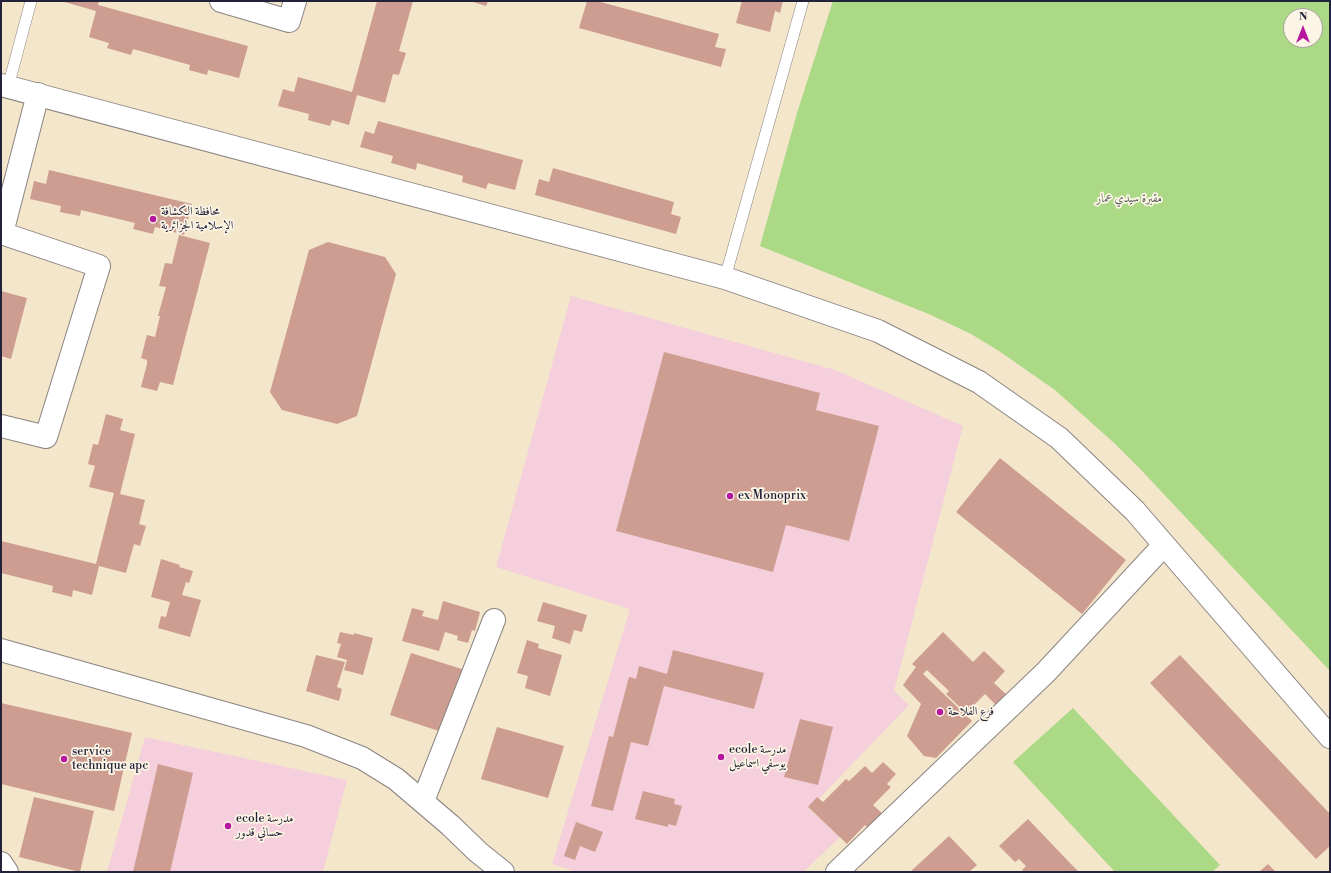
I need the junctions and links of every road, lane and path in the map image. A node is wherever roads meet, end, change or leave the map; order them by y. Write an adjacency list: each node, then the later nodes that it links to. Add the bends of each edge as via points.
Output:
1 (31, 1): 5 (lane)
2 (221, 1): 3 (street, via 289,20)
3 (295, 1)
4 (803, 1): 8 (lane)
5 (4, 86): 6 (street)
6 (38, 94): 7 (street); 8 (street)
7 (1, 233): 9 (street, via 99,266 46,437)
8 (725, 278): 10 (street, via 878,331 979,382 1059,438 1135,511)
9 (1, 426)
10 (1164, 545): 13 (street); 18 (street, via 1046,672)
11 (494, 620): 14 (street)
12 (1, 650): 14 (street, via 306,736 362,758 396,779)
13 (1330, 737)
14 (423, 801): 17 (street)
15 (1, 863): 16 (street)
16 (7, 872)
17 (503, 872)
18 (837, 872)

